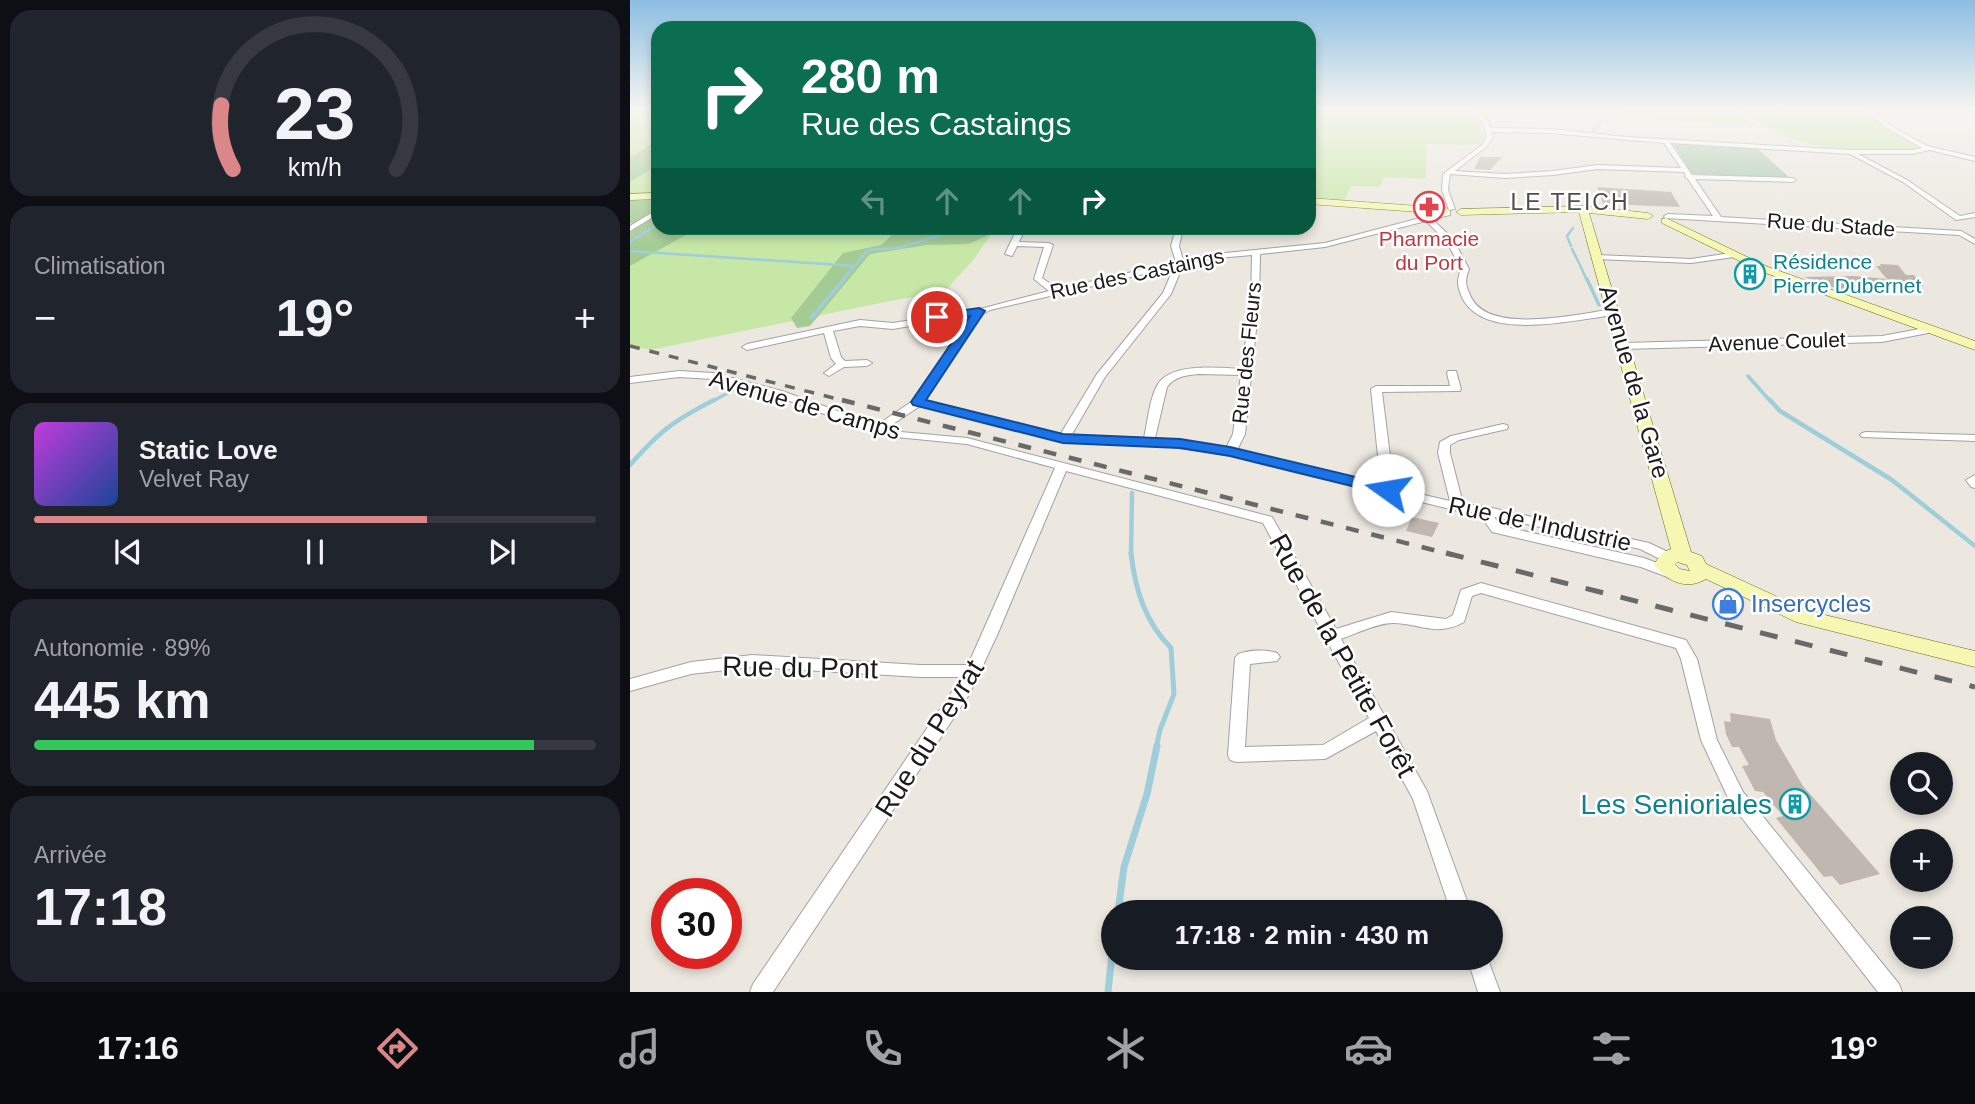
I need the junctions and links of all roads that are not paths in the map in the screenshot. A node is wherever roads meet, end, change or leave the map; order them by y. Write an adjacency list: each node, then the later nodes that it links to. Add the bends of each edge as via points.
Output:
1 (1473, 154): 6 (street)
2 (1674, 154): 7 (street)
3 (1854, 154): 17 (street, via 1905,181)
4 (1954, 154): 5 (street)
5 (1975, 159)
6 (1448, 172): 7 (street, via 1513,176 1602,167); 13 (street, via 1444,186)
7 (1687, 174): 8 (street); 16 (street)
8 (1793, 180)
9 (651, 196): 10 (main road)
10 (630, 197)
11 (1316, 201): 13 (main road)
12 (1583, 209): 13 (main road); 19 (main road); 29 (main road, Avenue de la Gare)
13 (1451, 211): 18 (street, Rue des Castaings)
14 (1975, 215): 17 (street)
15 (651, 216): 20 (street)
16 (1718, 218): 19 (street, Rue du Stade); 21 (street, Rue du Stade)
17 (1959, 218): 21 (street)
18 (1428, 219): 26 (street, Rue des Castaings, via 1325,245); 33 (street, via 1454,246 1465,269 1464,292 1480,315 1503,321 1558,321)
19 (1667, 219): 28 (main road)
20 (630, 229)
21 (1961, 233): 24 (street)
22 (1018, 235): 25 (street)
23 (1177, 235): 30 (street)
24 (1975, 243)
25 (1014, 244): 27 (street); 31 (street, via 1048,245 1038,279)
26 (1256, 252): 30 (street, Rue des Castaings); 41 (street, Rue des Fleurs)
27 (1009, 254)
28 (1731, 255): 29 (street, via 1690,261); 35 (main road)
29 (1597, 257): 33 (main road, Avenue de la Gare)
30 (1180, 262): 31 (street, Rue des Castaings); 50 (street, via 1167,294 1101,376)
31 (1055, 291): 32 (street, Rue des Castaings)
32 (979, 311): 34 (street, Rue des Castaings, via 898,326 860,323); 45 (street)
33 (1615, 312): 36 (main road, Avenue de la Gare)
34 (828, 330): 38 (street, Rue des Castaings); 40 (street)
35 (1930, 330): 36 (street, Avenue Coulet, via 1882,339); 37 (main road)
36 (1623, 346): 56 (main road, Avenue de la Gare)
37 (1975, 346)
38 (747, 347)
39 (867, 363): 40 (street)
40 (842, 364): 42 (street)
41 (1245, 372): 51 (street, via 1170,376 1162,385); 52 (street, Rue des Fleurs, via 1239,434)
42 (829, 373)
43 (1452, 373): 54 (street, via 1456,389 1376,389)
44 (630, 380): 46 (street, Avenue de Camps, via 680,374 713,376)
45 (918, 402): 46 (street); 50 (street, Rue de l'Industrie)
46 (880, 428): 53 (street, Avenue de Camps, via 900,435 967,441)
47 (1503, 428): 55 (street, via 1444,444)
48 (1866, 435): 49 (street)
49 (1975, 438)
50 (1063, 439): 51 (street, Rue de l'Industrie)
51 (1149, 440): 52 (street, Rue de l'Industrie)
52 (1230, 452): 54 (street, Rue de l'Industrie)
53 (1062, 465): 57 (street, Rue de la Petite Forêt, via 1268,520); 60 (street, Rue du Peyrat)
54 (1388, 490): 55 (street, Rue de l'Industrie)
55 (1458, 507): 56 (street, Rue de l'Industrie, via 1483,510 1497,529 1644,563)
56 (1675, 563): 59 (main road, via 1695,561 1701,569 1803,617)
57 (1333, 636): 62 (street, Rue de la Petite Forêt); 67 (street, via 1391,617 1448,624 1459,618 1466,593 1481,588 1681,644 1709,740 1738,798)
58 (1272, 657): 62 (street, via 1243,658 1236,755 1325,752)
59 (1975, 659)
60 (972, 671): 61 (street, Rue du Pont, via 752,661 691,668); 65 (street, Rue du Peyrat, via 901,786)
61 (630, 685)
62 (1380, 720): 63 (street, Rue de la Petite Forêt, via 1421,797)
63 (1457, 900)
64 (1481, 970): 66 (street)
65 (761, 992)
66 (1489, 992)
67 (1891, 992)

